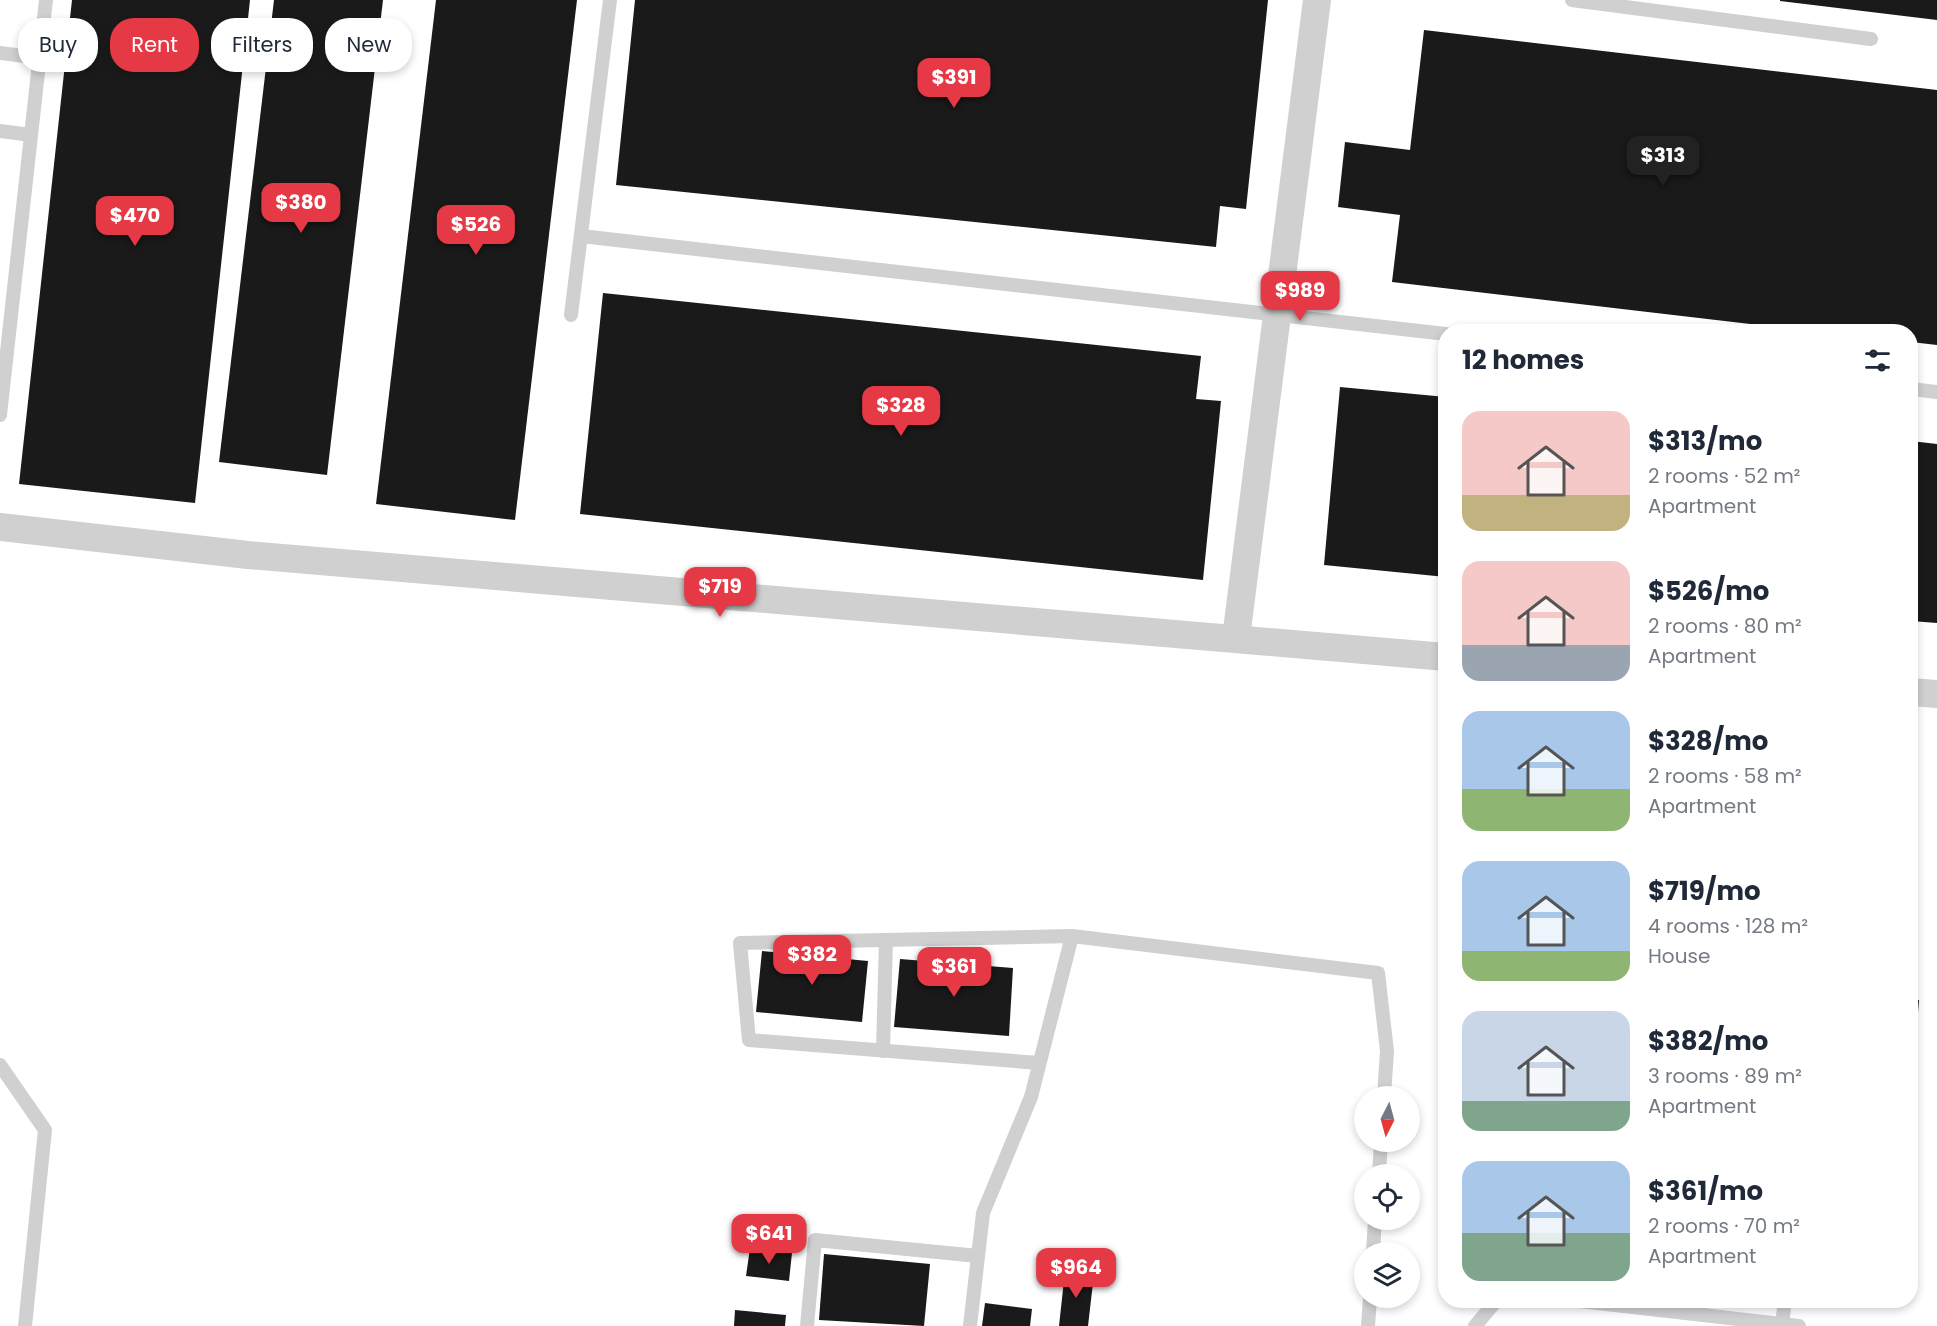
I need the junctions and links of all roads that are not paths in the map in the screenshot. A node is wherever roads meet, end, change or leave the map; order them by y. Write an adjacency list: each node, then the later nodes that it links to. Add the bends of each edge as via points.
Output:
1 (46, 0): 5 (lane)
2 (610, 0): 12 (lane)
3 (1317, 0): 13 (street)
4 (1572, 0): 6 (lane)
5 (44, 18)
6 (1871, 39)
7 (0, 53): 8 (lane)
8 (18, 55)
9 (38, 72): 11 (lane)
10 (0, 131): 11 (lane)
11 (31, 135): 18 (lane)
12 (581, 236): 13 (lane); 14 (lane)
13 (1277, 314): 15 (lane); 21 (street)
14 (571, 315)
15 (1438, 333)
16 (1918, 390): 17 (lane)
17 (1937, 392)
18 (0, 408): 19 (lane)
19 (0, 415)
20 (0, 527): 21 (street, via 248,555)
21 (1236, 638): 22 (street)
22 (1438, 656)
23 (1918, 693): 24 (street)
24 (1937, 694)
25 (1072, 936): 26 (lane); 28 (lane); 30 (lane, via 1378,973 1388,1051)
26 (886, 940): 27 (lane); 27 (lane, via 740,943 749,1041)
27 (883, 1051): 28 (lane)
28 (1039, 1063): 31 (lane, via 1031,1097 983,1213)
29 (0, 1065): 37 (lane, via 45,1130)
30 (1385, 1086)
31 (978, 1256): 38 (lane, via 815,1240); 39 (lane)
32 (1369, 1308): 40 (lane)
33 (1490, 1308): 41 (lane)
34 (1679, 1308): 36 (lane)
35 (1784, 1308): 36 (lane)
36 (1782, 1324): 42 (lane)
37 (25, 1326)
38 (807, 1326)
39 (970, 1326)
40 (1368, 1326)
41 (1474, 1326)
42 (1799, 1326)

